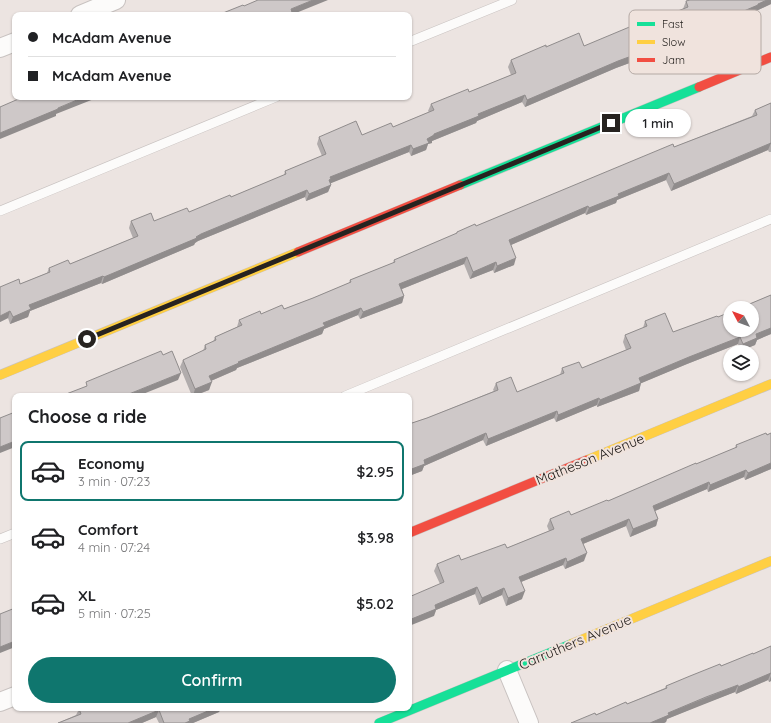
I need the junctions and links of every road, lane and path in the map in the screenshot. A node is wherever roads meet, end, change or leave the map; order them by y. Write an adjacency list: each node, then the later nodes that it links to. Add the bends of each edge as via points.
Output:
1 (116, 0): 3 (street)
2 (512, 0): 4 (lane)
3 (87, 12)
4 (412, 41)
5 (12, 43): 6 (street)
6 (0, 48)
7 (771, 56): 8 (street)
8 (761, 60)
9 (727, 74): 13 (street)
10 (269, 100): 11 (lane)
11 (0, 211)
12 (771, 219): 15 (lane)
13 (0, 375)
14 (771, 384): 16 (street, Matheson Avenue)
15 (352, 393)
16 (412, 532)
17 (12, 534): 18 (lane)
18 (0, 539)
19 (771, 561): 20 (street, Carruthers Avenue)
20 (507, 670): 23 (street, Carruthers Avenue); 26 (street)
21 (12, 697): 22 (street)
22 (0, 702)
23 (412, 709)
24 (408, 711): 25 (street, Carruthers Avenue)
25 (379, 723)
26 (529, 723)

